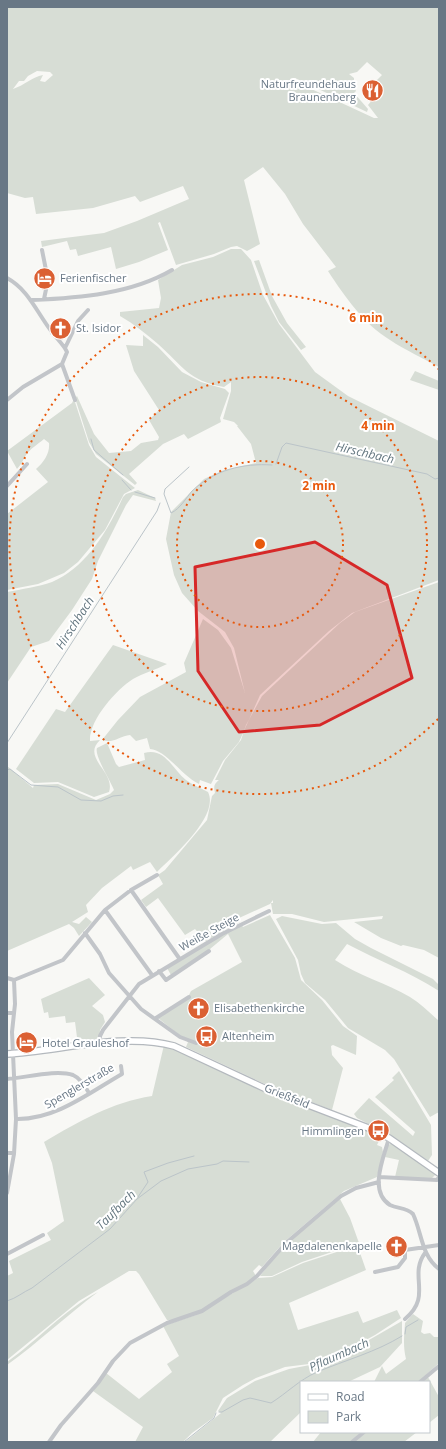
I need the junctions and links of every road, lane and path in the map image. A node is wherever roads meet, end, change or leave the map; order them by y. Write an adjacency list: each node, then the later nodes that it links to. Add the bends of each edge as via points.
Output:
1 (42, 250): 5 (street, via 48,280)
2 (172, 270): 5 (street, via 159,278 125,289)
3 (7, 278): 4 (street)
4 (32, 300): 5 (street); 8 (street)
5 (44, 300)
6 (88, 310): 7 (street)
7 (72, 332): 8 (street, via 55,330); 9 (street)
8 (52, 333): 9 (street)
9 (65, 348): 10 (street, via 67,352)
10 (62, 364): 11 (street, via 23,387); 12 (street)
11 (7, 400)
12 (75, 400)
13 (28, 464): 14 (street)
14 (7, 486)
15 (157, 875): 16 (street)
16 (130, 890): 17 (street); 21 (street)
17 (105, 910): 19 (street); 23 (street)
18 (269, 911): 21 (street, Weiße Steige)
19 (85, 933): 25 (street, via 62,960); 26 (street, via 100,954 106,968)
20 (209, 951): 22 (street, Weiße Steige, via 166,980)
21 (180, 958): 22 (street, Weiße Steige)
22 (159, 971): 23 (street, Weiße Steige)
23 (152, 975): 26 (street, Weiße Steige, via 139,984)
24 (7, 978): 25 (street)
25 (14, 980): 29 (street)
26 (130, 996): 30 (street, via 141,1009); 32 (street, Weiße Steige, via 103,1030)
27 (188, 996): 30 (street)
28 (7, 1013): 29 (street)
29 (14, 1013): 33 (street)
30 (156, 1018): 31 (street, via 180,1037)
31 (196, 1043)
32 (100, 1044): 33 (main road, Grießfeld); 39 (main road, Grießfeld, via 160,1042 184,1049 264,1088 352,1121)
33 (10, 1054): 35 (street)
34 (122, 1066): 37 (street, Spenglerstraße, via 122,1074)
35 (15, 1078): 36 (street); 37 (street, via 73,1075 83,1082); 38 (street)
36 (7, 1079)
37 (90, 1093): 38 (street, Spenglerstraße, via 45,1116)
38 (16, 1119): 41 (street)
39 (389, 1138): 42 (main road, Grießfeld); 44 (street)
40 (7, 1153): 41 (street)
41 (14, 1153): 45 (street)
42 (439, 1174)
43 (439, 1177): 44 (street, via 438,1180)
44 (379, 1179): 48 (street, via 385,1201 413,1214); 57 (street, via 341,1196 286,1243 247,1284 202,1311 167,1323 130,1343 112,1361 98,1384)
45 (7, 1193)
46 (43, 1234): 50 (street)
47 (439, 1245): 48 (street)
48 (424, 1247): 49 (street); 52 (street, via 406,1250 405,1258 398,1267)
49 (425, 1253): 51 (street); 53 (street, via 419,1264 419,1300 414,1311)
50 (7, 1254)
51 (439, 1269)
52 (375, 1272)
53 (404, 1319)
54 (439, 1366): 55 (street)
55 (421, 1381)
56 (363, 1433): 58 (street)
57 (49, 1442)
58 (352, 1442)

